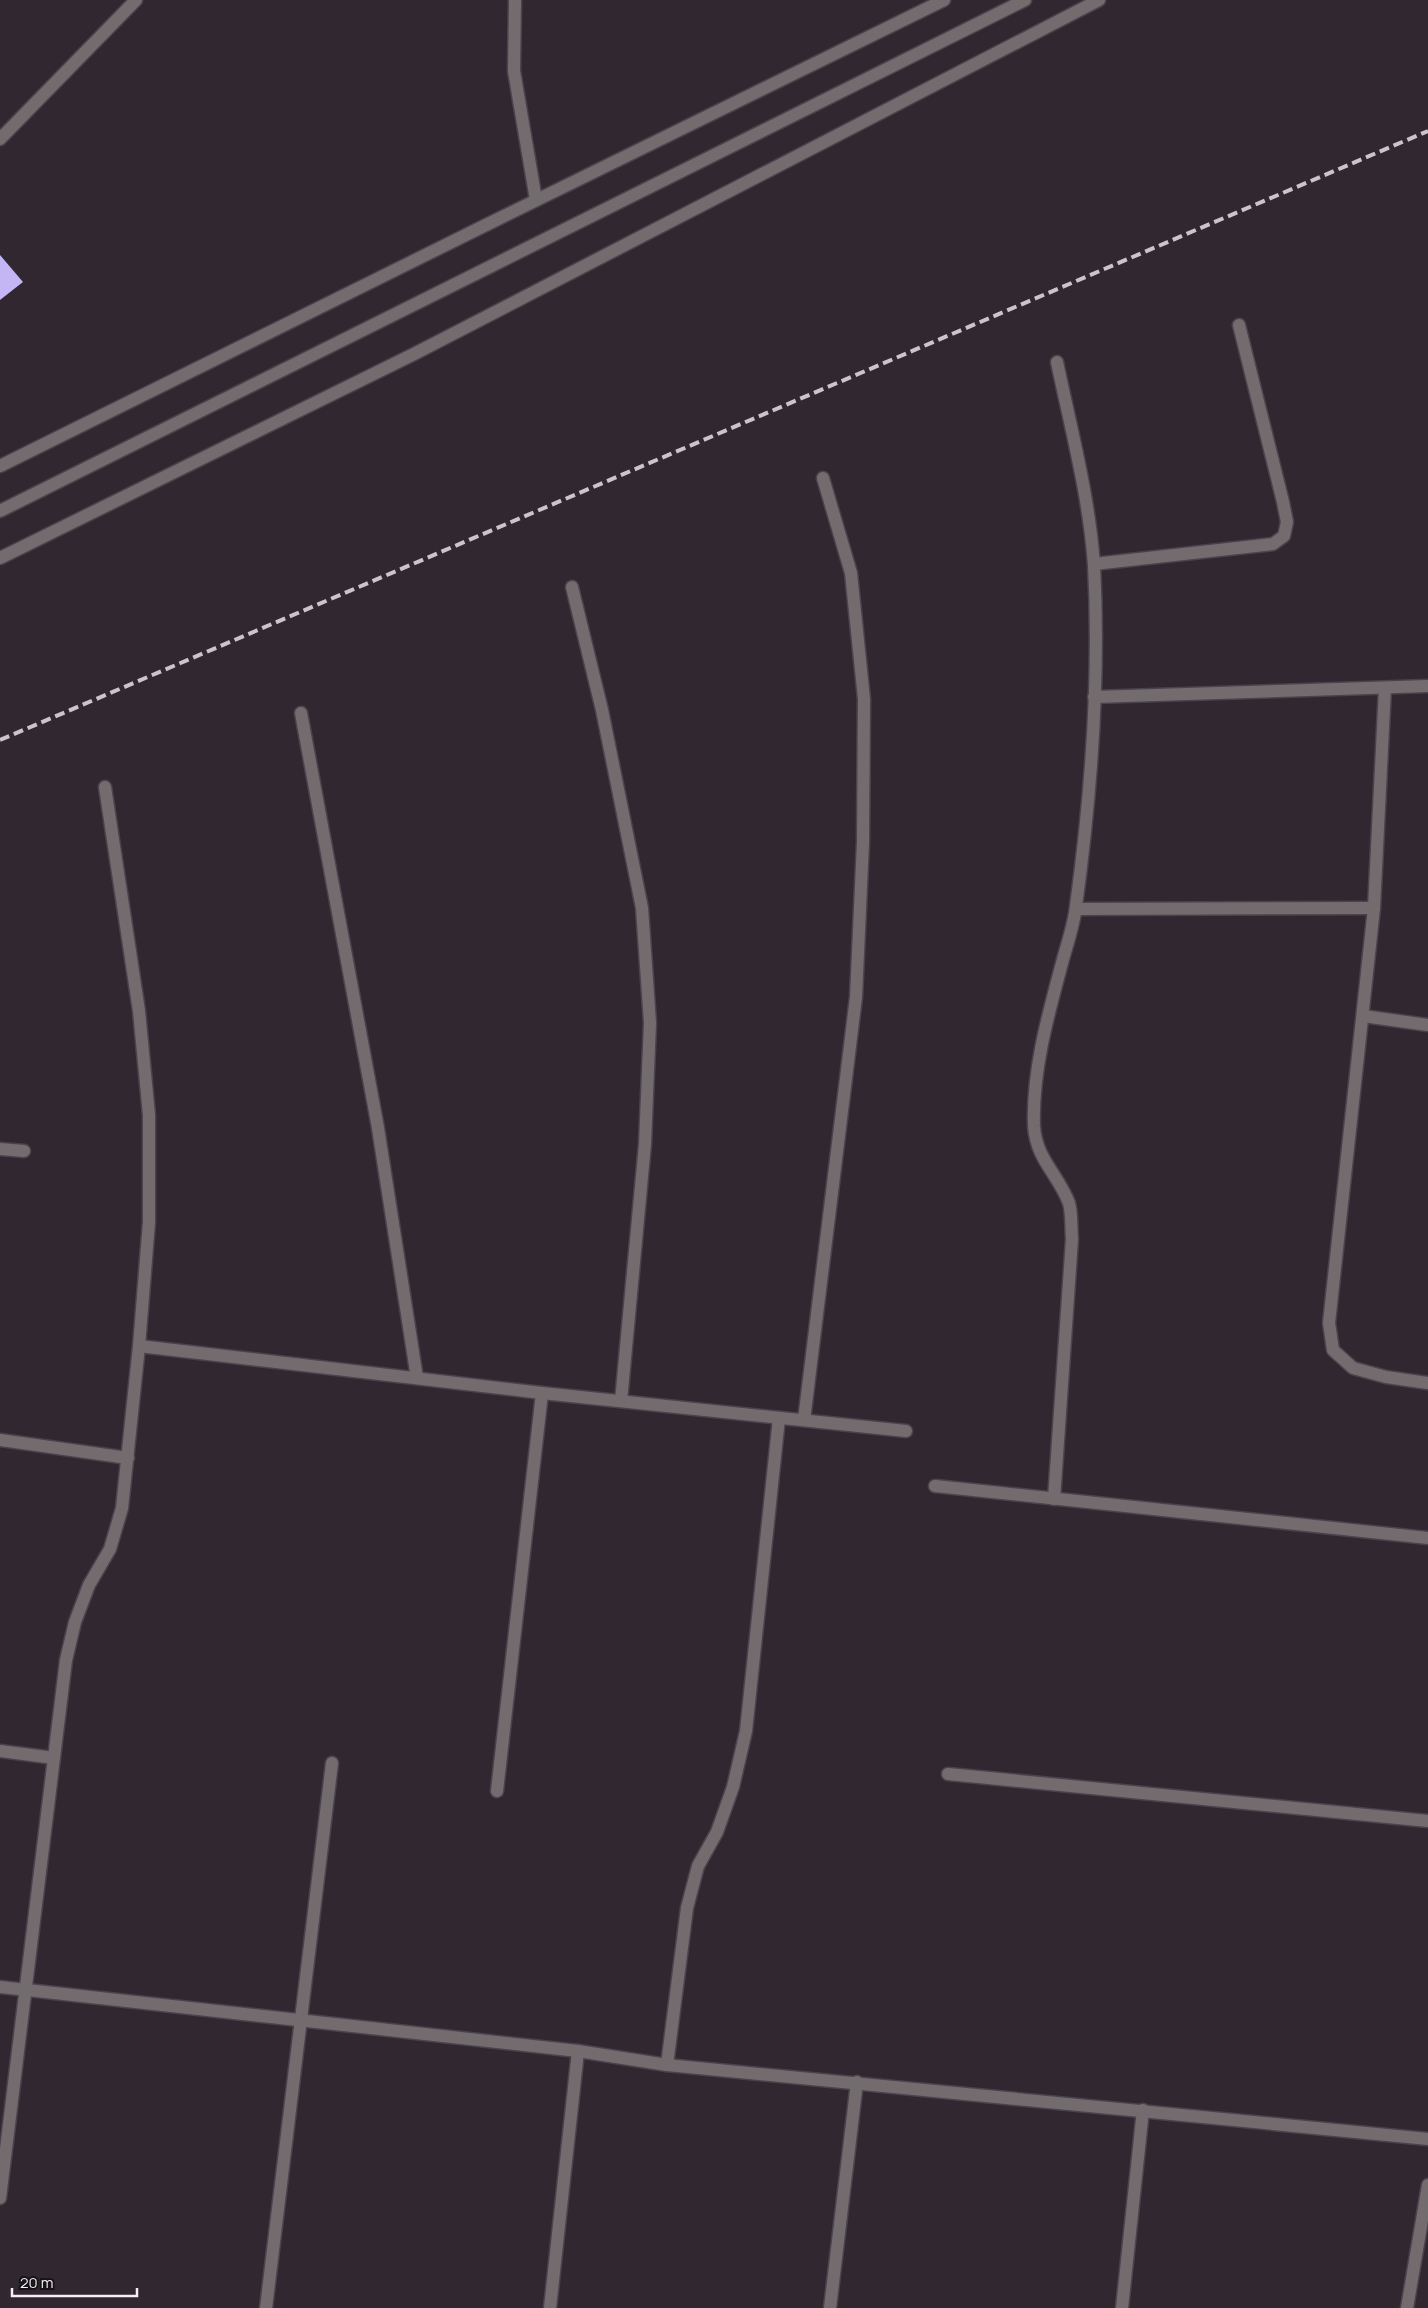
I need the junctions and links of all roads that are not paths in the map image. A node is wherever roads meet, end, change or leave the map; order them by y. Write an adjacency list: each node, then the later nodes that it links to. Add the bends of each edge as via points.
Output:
1 (136, 0): 6 (street)
2 (515, 0): 7 (street, via 514,71)
3 (944, 0): 7 (street)
4 (1025, 0): 12 (street)
5 (1099, 0): 13 (street, via 414,354)
6 (1, 138)
7 (536, 200): 10 (street)
8 (1239, 325): 14 (street, via 1283,502 1284,536 1273,544)
9 (1057, 362): 14 (street, via 1085,492)
10 (0, 466)
11 (823, 478): 33 (street, via 851,573 864,699 863,842 856,997)
12 (0, 511)
13 (0, 558)
14 (1094, 564): 18 (street)
15 (572, 587): 31 (street, via 602,710 642,908 650,1024 645,1144)
16 (1428, 686): 17 (street)
17 (1385, 688): 18 (street); 21 (street)
18 (1094, 697): 22 (street)
19 (301, 713): 28 (street, via 376,1119)
20 (105, 787): 27 (street, via 139,1012 149,1115 148,1222)
21 (1374, 908): 22 (street); 23 (street)
22 (1076, 909): 38 (street, via 1043,1040 1034,1128 1041,1158 1057,1179 1070,1205 1072,1239)
23 (1363, 1016): 24 (street); 29 (street, via 1329,1323 1333,1350 1353,1368 1386,1377)
24 (1428, 1025)
25 (0, 1149): 26 (street)
26 (24, 1151)
27 (139, 1346): 28 (street); 36 (street)
28 (416, 1378): 30 (street)
29 (1428, 1382)
30 (542, 1393): 31 (street); 44 (street)
31 (621, 1401): 32 (street)
32 (779, 1418): 33 (street); 50 (street, via 746,1731 733,1787 717,1832 698,1866 687,1908)
33 (804, 1420): 34 (street)
34 (906, 1431)
35 (0, 1440): 36 (street)
36 (128, 1458): 41 (street, via 122,1508 110,1549 89,1586 75,1622 66,1660)
37 (935, 1486): 38 (street)
38 (1054, 1499): 39 (street)
39 (1428, 1538)
40 (0, 1751): 41 (street)
41 (54, 1758): 47 (street)
42 (332, 1762): 48 (street)
43 (948, 1774): 45 (street)
44 (497, 1791)
45 (1428, 1821)
46 (0, 1987): 47 (street)
47 (26, 1990): 48 (street); 55 (street)
48 (301, 2020): 49 (street); 56 (street)
49 (578, 2051): 50 (street); 57 (street)
50 (666, 2065): 51 (street)
51 (857, 2082): 52 (street); 58 (street)
52 (1142, 2110): 53 (street); 59 (street)
53 (1428, 2139)
54 (1428, 2185): 60 (street)
55 (0, 2198)
56 (266, 2308)
57 (550, 2308)
58 (830, 2308)
59 (1122, 2308)
60 (1407, 2308)

